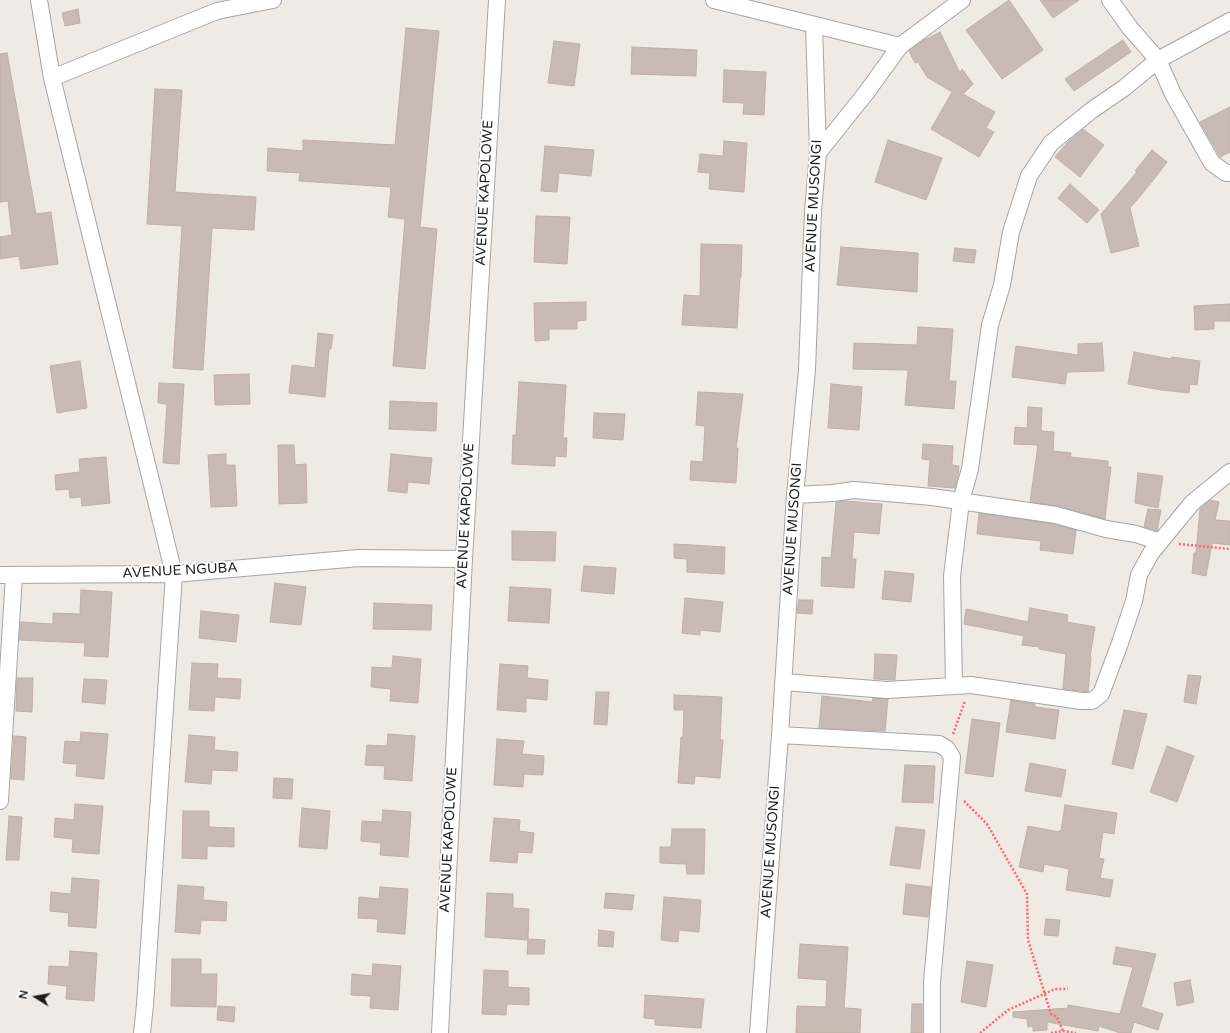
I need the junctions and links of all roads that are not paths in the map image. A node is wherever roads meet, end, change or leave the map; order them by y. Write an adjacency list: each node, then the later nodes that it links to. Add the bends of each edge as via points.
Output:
1 (39, 0): 11 (street)
2 (272, 0): 11 (street, via 217,11)
3 (497, 0): 18 (street, AVENUE KAPOLOWE)
4 (714, 0): 8 (street)
5 (962, 0): 9 (street)
6 (1110, 0): 10 (street)
7 (1230, 20): 10 (street)
8 (814, 25): 9 (street); 12 (street, AVENUE MUSONGI)
9 (900, 46): 12 (street)
10 (1158, 60): 13 (street, via 1173,94 1212,163); 16 (street, via 1051,143 1029,176 1011,232 1002,285 990,325 970,470)
11 (52, 78): 19 (street)
12 (818, 153): 15 (street, AVENUE MUSONGI, via 813,211 807,370)
13 (1230, 173)
14 (1230, 472): 17 (street, via 1192,502)
15 (795, 495): 16 (street, via 854,490); 21 (street, AVENUE MUSONGI)
16 (961, 501): 17 (street, via 1056,515); 22 (street, via 952,576)
17 (1160, 542): 22 (street, via 1139,574 1134,601 1120,644 1101,694 1092,701 971,685)
18 (464, 559): 19 (street, AVENUE NGUBA, via 359,558); 26 (street, AVENUE KAPOLOWE)
19 (174, 574): 20 (street, AVENUE NGUBA); 25 (street)
20 (7, 575): 24 (street)
21 (783, 682): 22 (street, via 887,690); 23 (street, AVENUE MUSONGI)
22 (954, 686)
23 (780, 735): 27 (street, AVENUE MUSONGI); 28 (street, via 939,744 947,749 952,757 932,982)
24 (0, 801)
25 (142, 1033)
26 (440, 1033)
27 (758, 1033)
28 (932, 1033)

